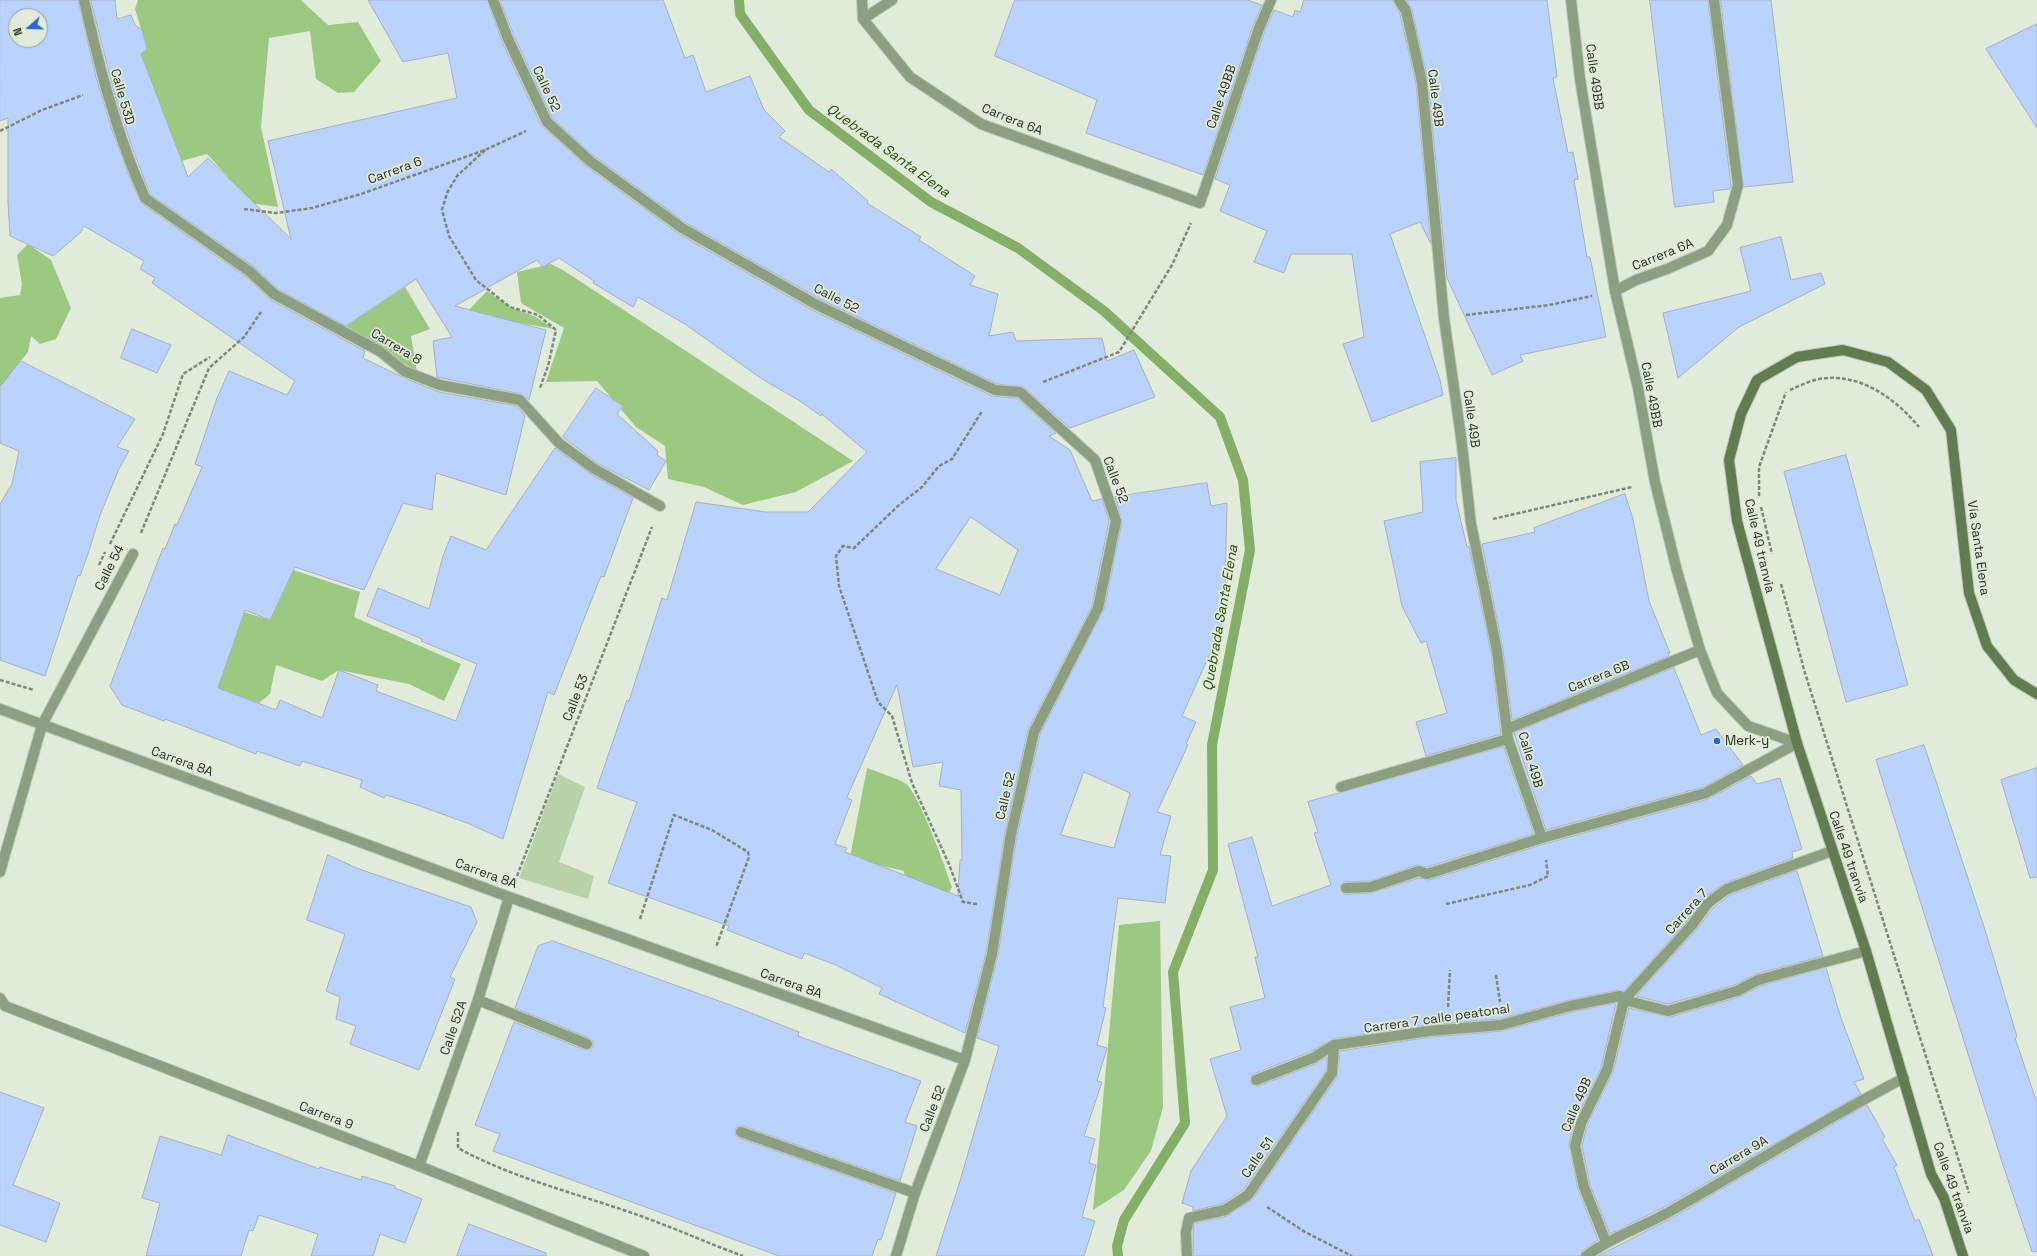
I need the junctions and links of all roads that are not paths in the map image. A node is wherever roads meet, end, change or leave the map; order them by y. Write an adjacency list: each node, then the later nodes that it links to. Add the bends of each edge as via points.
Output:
1 (84, 0): 10 (street, Calle 53D, via 105,88 126,156)
2 (493, 0): 35 (street, Calle 52, via 547,122 590,161 682,228 817,305 995,390 1020,392 1095,460 1116,521 1098,608 1034,732 1011,834 992,954)
3 (862, 0): 9 (street)
4 (892, 0): 9 (street)
5 (1271, 0): 11 (street, Calle 49BB, via 1258,31)
6 (1399, 0): 20 (street, Calle 49B, via 1406,11 1422,82 1444,318 1471,524 1497,651)
7 (1571, 0): 12 (street, Calle 49BB, via 1580,79)
8 (1714, 0): 12 (street, Carrera 6A, via 1738,185 1727,225 1708,251)
9 (863, 19): 11 (street, Carrera 6A, via 910,77 980,124)
10 (145, 198): 14 (street, Carrera 8, via 249,271 274,294 380,352 404,370 440,385 520,400 559,443 593,468)
11 (1200, 203)
12 (1615, 291): 16 (street, Calle 49BB, via 1638,388 1655,482)
13 (1951, 430): 17 (main road, Vía Santa Elena, via 1969,593 1987,646 2014,680); 22 (main road, Calle 49 tranvia, via 1926,390 1920,385 1888,362 1843,350 1797,357 1756,380 1741,414 1729,460 1737,521)
14 (660, 506)
15 (132, 554): 19 (street, Calle 54)
16 (1700, 650): 20 (street, Carrera 6B); 22 (street, Calle 49BB, via 1717,693 1748,726)
17 (2037, 694)
18 (0, 709): 19 (street, Carrera 8A)
19 (42, 725): 26 (street, Calle 54); 28 (street, Carrera 8A)
20 (1507, 729): 21 (street, Calle 49B)
21 (1508, 739): 23 (street); 24 (street, Calle 49B)
22 (1797, 743): 24 (street, via 1706,793); 25 (main road, Calle 49 tranvia)
23 (1341, 787)
24 (1542, 838): 27 (street, via 1427,874 1419,871 1371,887)
25 (1832, 851): 29 (main road, Calle 49 tranvia); 32 (street, Carrera 7, via 1727,889 1708,903 1692,925)
26 (0, 872)
27 (1346, 888)
28 (509, 897): 31 (street, Calle 52A); 35 (street, Carrera 8A)
29 (1866, 951): 32 (street, via 1758,980 1737,991 1668,1010); 36 (main road, Calle 49 tranvia)
30 (0, 998): 39 (street, Carrera 9, via 5,1006)
31 (478, 1000): 33 (street); 39 (street, Calle 52A)
32 (1624, 1000): 34 (street, Carrera 7 calle peatonal, via 1620,996 1570,1006 1501,1025); 41 (street, Calle 49B, via 1607,1070 1581,1123 1575,1146 1584,1187)
33 (587, 1044)
34 (1334, 1045): 37 (street, Carrera 7 calle peatonal, via 1313,1058); 45 (street, Calle 51, via 1332,1073 1248,1195 1226,1210 1189,1218 1186,1232)
35 (965, 1060): 40 (street, Calle 52)
36 (1904, 1078): 41 (street, Carrera 9A, via 1841,1110 1668,1212); 46 (main road, Calle 49 tranvia, via 1931,1174 1944,1198)
37 (1256, 1080)
38 (741, 1132): 40 (street)
39 (419, 1166): 43 (street, Carrera 9)
40 (916, 1193): 44 (street, Calle 52)
41 (1606, 1242): 42 (street, Carrera 9A)
42 (1593, 1254)
43 (644, 1256)
44 (896, 1256)
45 (1187, 1256)
46 (1963, 1256)

